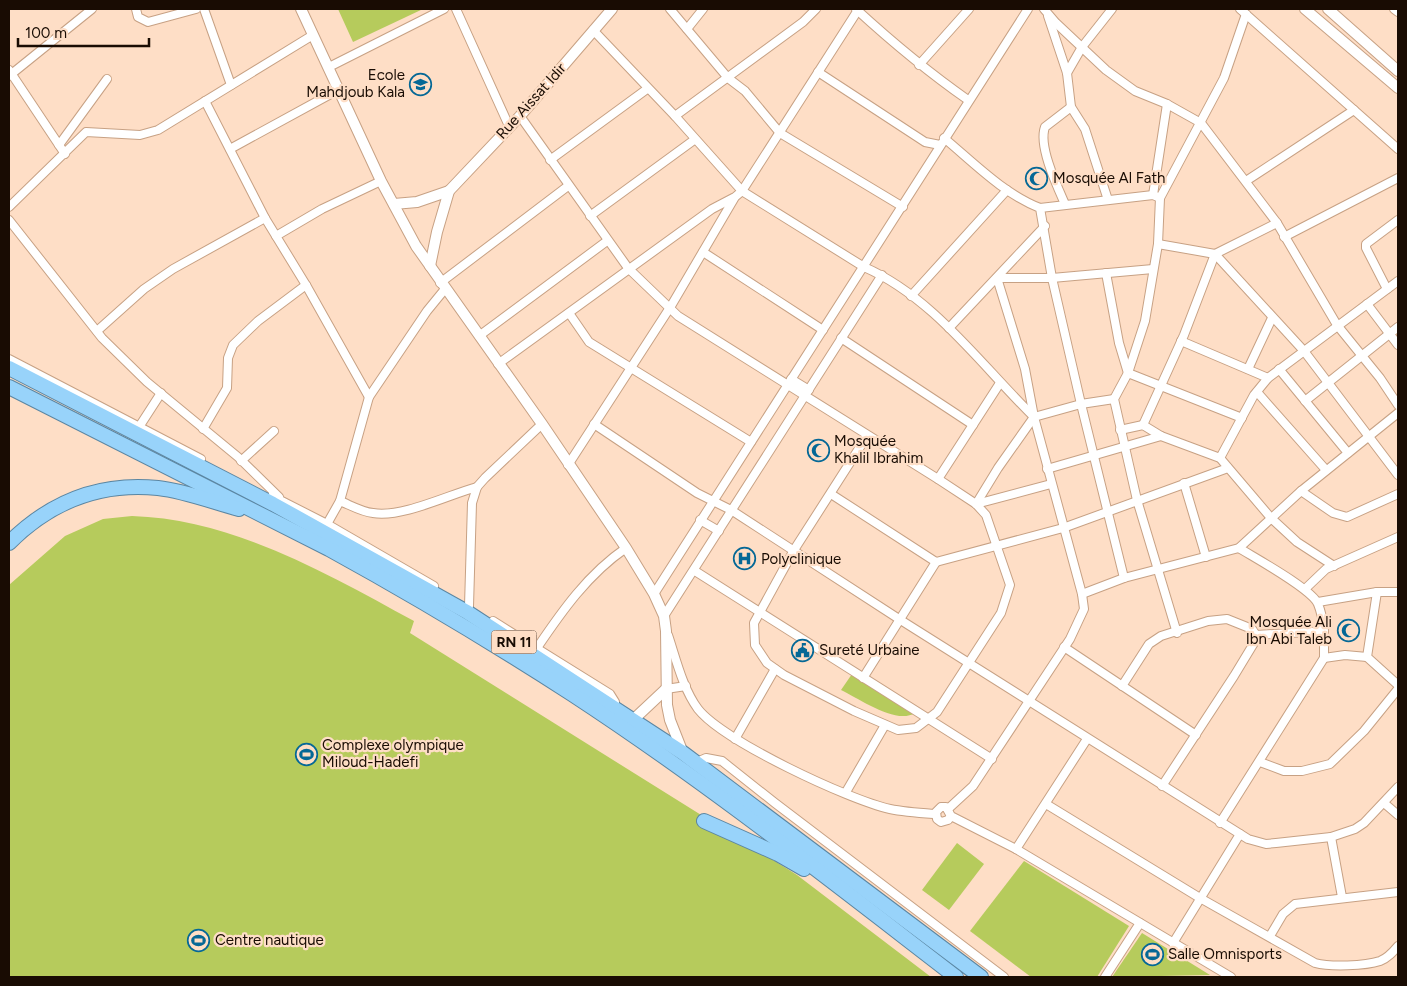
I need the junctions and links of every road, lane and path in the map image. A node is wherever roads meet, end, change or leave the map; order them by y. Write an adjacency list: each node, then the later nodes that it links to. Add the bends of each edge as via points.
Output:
1 (92, 9): 31 (street)
2 (136, 9): 3 (street, via 138,17 148,22)
3 (196, 9)
4 (204, 9): 34 (street)
5 (301, 9): 24 (street)
6 (444, 9): 27 (street)
7 (456, 9): 46 (street)
8 (612, 9): 23 (street, Rue Aissat Idir)
9 (670, 9): 22 (street)
10 (703, 9): 22 (street)
11 (816, 9): 32 (street)
12 (969, 9): 26 (street)
13 (1028, 9): 38 (street)
14 (1045, 9): 25 (street); 30 (street)
15 (1112, 9): 25 (street)
16 (1305, 9): 35 (street)
17 (1328, 9): 28 (street)
18 (1394, 9): 21 (street)
19 (857, 10): 26 (street); 29 (street)
20 (1243, 11): 42 (street); 45 (street, via 1224,78)
21 (1398, 12)
22 (687, 28): 32 (street)
23 (592, 30): 36 (street); 43 (street, Rue Aissat Idir)
24 (313, 35): 27 (street); 34 (street)
25 (1082, 47): 30 (street); 40 (street, via 1135,91)
26 (919, 65): 38 (street)
27 (329, 67): 37 (street)
28 (1398, 71)
29 (818, 72): 47 (street); 49 (street, via 925,142)
30 (1067, 72): 41 (street)
31 (10, 73): 50 (street)
32 (728, 78): 44 (street); 47 (street, via 745,91)
33 (107, 79): 50 (street)
34 (231, 85): 39 (street)
35 (1398, 88)
36 (648, 89): 44 (street); 54 (street)
37 (338, 90): 51 (street); 56 (street)
38 (968, 100): 49 (street)
39 (205, 101): 51 (street); 53 (street, via 150,133 86,132)
40 (1167, 104): 45 (street); 62 (street)
41 (1072, 107): 64 (street, via 1085,129); 66 (street, via 1043,132 1043,144)
42 (1354, 110): 52 (street); 57 (street)
43 (520, 116): 46 (street, Rue Aissat Idir); 54 (street)
44 (675, 116): 48 (street)
45 (1201, 124): 57 (street); 62 (street)
46 (509, 126): 60 (street, Rue Aissat Idir)
47 (780, 133): 61 (street); 68 (street)
48 (694, 140): 61 (street); 70 (street)
49 (942, 142): 59 (street); 68 (street)
50 (59, 145): 53 (street)
51 (230, 148): 71 (street)
52 (1398, 149)
53 (65, 154): 67 (street)
54 (550, 160): 58 (street)
55 (1398, 178): 77 (street)
56 (381, 180): 65 (street); 76 (street)
57 (1246, 181): 74 (street)
58 (568, 186): 70 (street); 92 (street)
59 (1007, 190): 69 (street); 94 (street)
60 (449, 191): 65 (street, via 417,202); 82 (street)
61 (742, 191): 63 (street); 83 (street)
62 (1156, 196): 64 (street); 79 (street)
63 (735, 197): 80 (street); 85 (street, via 712,209)
64 (1108, 200): 66 (street)
65 (394, 204): 82 (street)
66 (1065, 204): 69 (street)
67 (9, 207)
68 (903, 207): 83 (street)
69 (1040, 208): 75 (street)
70 (590, 216): 78 (street)
71 (265, 218): 76 (street); 103 (street, via 173,268)
72 (9, 220): 103 (street)
73 (1398, 220): 93 (street, via 1366,244)
74 (1277, 223): 77 (street); 81 (street)
75 (1045, 226): 88 (street); 89 (street)
76 (276, 236): 91 (street)
77 (1284, 236): 99 (street)
78 (607, 241): 85 (street); 105 (street)
79 (1158, 244): 81 (street); 84 (street)
80 (703, 252): 96 (street); 102 (street)
81 (1215, 254): 98 (street); 107 (street)
82 (430, 266): 92 (street)
83 (864, 267): 87 (street); 102 (street)
84 (1153, 268): 86 (street); 117 (street, via 1145,321)
85 (630, 270): 96 (street); 97 (street)
86 (1106, 273): 89 (street); 117 (street)
87 (882, 275): 94 (street); 106 (street)
88 (997, 278): 89 (street); 101 (street); 133 (street, via 1025,369)
89 (1052, 278): 130 (street)
90 (1398, 280): 93 (street)
91 (306, 285): 127 (street); 140 (street, via 233,345 228,358 227,388)
92 (443, 286): 105 (street); 127 (street)
93 (1388, 289): 95 (street)
94 (911, 296): 101 (street)
95 (1367, 304): 99 (street); 104 (street)
96 (669, 308): 114 (street); 119 (street)
97 (570, 313): 112 (street); 114 (street, via 589,342)
98 (1272, 318): 109 (street); 115 (street)
99 (1337, 325): 109 (street); 110 (street)
100 (1398, 327): 104 (street)
101 (949, 328): 121 (street)
102 (823, 330): 119 (street)
103 (97, 331): 126 (street)
104 (1390, 334): 108 (street); 110 (street)
105 (479, 336): 112 (street)
106 (841, 338): 125 (street); 137 (street)
107 (1181, 341): 115 (street); 122 (street)
108 (1398, 345)
109 (1304, 351): 116 (street); 120 (street)
110 (1362, 356): 120 (street); 131 (street)
111 (9, 359): 139 (street)
112 (498, 364): 135 (street)
113 (9, 368): 216 (highway, RN 11, via 150,439 385,565 467,612)
114 (631, 368): 136 (street); 146 (street)
115 (1248, 369): 118 (street)
116 (1279, 369): 118 (street); 129 (street)
117 (1128, 373): 122 (street); 128 (street)
118 (1268, 378): 124 (street)
119 (789, 382): 125 (street); 146 (street)
120 (1328, 382): 129 (street); 143 (street)
121 (1000, 383): 133 (street); 137 (street)
122 (1161, 386): 134 (street); 138 (street)
123 (9, 387): 171 (highway, RN 11)
124 (1257, 392): 134 (street); 155 (street)
125 (807, 393): 144 (street); 169 (street)
126 (161, 394): 139 (street); 140 (street)
127 (369, 396): 165 (street)
128 (1114, 399): 130 (street); 141 (street)
129 (1305, 401): 148 (street)
130 (1081, 404): 133 (street); 149 (street)
131 (1398, 405)
132 (1398, 413): 143 (street)
133 (1034, 417): 154 (street); 168 (street)
134 (1242, 418): 150 (street)
135 (542, 424): 152 (street); 160 (street)
136 (594, 424): 152 (street); 166 (street)
137 (973, 425): 157 (street)
138 (1143, 425): 141 (street); 145 (street)
139 (140, 426): 167 (street)
140 (203, 428): 151 (street)
141 (1120, 430): 147 (street)
142 (274, 431): 151 (street)
143 (1370, 435): 148 (street); 156 (street)
144 (867, 436): 157 (street); 162 (street)
145 (1160, 436): 147 (street); 150 (street)
146 (751, 442): 166 (street)
147 (1124, 447): 149 (street); 164 (street)
148 (1348, 452): 155 (street)
149 (1094, 455): 154 (street); 170 (street)
150 (1220, 458): 153 (street)
151 (242, 461): 167 (street)
152 (568, 465): 180 (street)
153 (1228, 468): 158 (street); 172 (street)
154 (1047, 469): 159 (street)
155 (1326, 470): 161 (street)
156 (1398, 475)
157 (938, 479): 168 (street)
158 (1184, 483): 164 (street); 183 (street)
159 (1051, 484): 168 (street); 175 (street)
160 (477, 487): 165 (street, via 409,510 373,513); 195 (street, via 472,503)
161 (1300, 490): 163 (street, via 1333,513 1347,517); 172 (street)
162 (831, 494): 182 (street); 184 (street)
163 (1398, 494)
164 (1137, 500): 170 (street); 186 (street)
165 (340, 501): 174 (street)
166 (713, 501): 169 (street); 173 (street)
167 (284, 502): 174 (street)
168 (976, 504): 179 (street, via 986,515)
169 (732, 510): 176 (street); 182 (street)
170 (1109, 511): 175 (street); 188 (street)
171 (270, 517): 178 (highway, via 158,488 111,487 76,497 38,519); 243 (highway, RN 11, via 380,577 572,694 772,836)
172 (1271, 518): 181 (street); 185 (street, via 1297,542)
173 (700, 520): 176 (street); 192 (street)
174 (327, 524): 195 (street)
175 (1063, 528): 179 (street); 193 (street)
176 (719, 531): 187 (street)
177 (1398, 537): 185 (street)
178 (9, 543)
179 (996, 545): 184 (street); 207 (street, via 1010,585 1001,613)
180 (626, 548): 192 (street); 204 (street, via 608,560 586,583)
181 (1238, 548): 183 (street); 189 (street)
182 (794, 550): 196 (street); 198 (street)
183 (1206, 557): 186 (street)
184 (936, 562): 198 (street)
185 (1334, 566): 189 (street)
186 (1157, 570): 188 (street); 201 (street)
187 (695, 571): 196 (street); 197 (street)
188 (1124, 578): 193 (street)
189 (1305, 589): 194 (street)
190 (1377, 592): 191 (street); 194 (street); 205 (street)
191 (1398, 592)
192 (654, 594): 197 (street)
193 (1082, 594): 203 (street, via 1084,609)
194 (1318, 602): 199 (street)
195 (469, 606): 204 (street)
196 (760, 612): 208 (street, via 754,623 755,645); 209 (street)
197 (664, 616): 200 (street)
198 (898, 619): 207 (street); 209 (street)
199 (1324, 630): 202 (street); 206 (street)
200 (666, 631): 211 (street); 213 (street)
201 (1177, 633): 202 (street, via 1208,621 1227,619 1252,629); 212 (street, via 1162,636 1149,644)
202 (1256, 635): 220 (street, via 1247,656)
203 (1064, 647): 212 (street); 215 (street)
204 (537, 648): 216 (street, via 610,694 614,698)
205 (1367, 657): 206 (street, via 1345,655); 210 (street)
206 (1324, 658): 226 (street)
207 (968, 663): 215 (street); 218 (street, via 937,712)
208 (775, 669): 219 (street); 221 (street)
209 (863, 678): 218 (street)
210 (1398, 685)
211 (686, 686): 213 (street); 221 (street, via 698,709 709,721)
212 (1122, 686): 220 (street)
213 (666, 689): 217 (street); 223 (street, via 670,720)
214 (1398, 689): 226 (street, via 1364,731 1330,764 1302,771 1284,771)
215 (1030, 701): 222 (street); 224 (street)
216 (614, 708): 217 (highway, RN 11)
217 (634, 719): 223 (highway, RN 11)
218 (929, 719): 219 (street, via 916,728 906,730); 224 (street)
219 (885, 724): 229 (street)
220 (1196, 735): 227 (street)
221 (735, 739): 233 (street, via 847,796 890,809)
222 (1087, 739): 227 (street); 231 (street)
223 (683, 752): 225 (highway, RN 11)
224 (992, 760): 232 (street)
225 (697, 762): 249 (highway, RN 11); 250 (street, via 706,758 722,761)
226 (1260, 762): 236 (street)
227 (1162, 786): 236 (street)
228 (1398, 788): 230 (street)
229 (846, 792)
230 (1384, 803): 234 (street); 238 (street, via 1360,826)
231 (1046, 804): 239 (street); 242 (street)
232 (949, 812): 233 (street, via 941,807); 233 (street, via 943,822); 239 (street)
233 (935, 814)
234 (1398, 815)
235 (704, 821): 243 (highway, via 778,854)
236 (1220, 823): 237 (street)
237 (1240, 834): 238 (street, via 1266,844); 242 (street)
238 (1331, 837): 241 (street)
239 (1016, 849): 244 (street)
240 (1398, 892): 241 (street)
241 (1342, 897): 245 (street, via 1295,904 1284,914)
242 (1200, 898): 245 (street); 246 (street)
243 (865, 907): 248 (highway, RN 11)
244 (1140, 923): 246 (street); 251 (street)
245 (1270, 936): 247 (street, via 1315,963 1330,966 1380,961)
246 (1174, 943): 252 (street)
247 (1398, 946)
248 (956, 977)
249 (981, 977)
250 (1004, 977)
251 (1105, 977)
252 (1231, 977)

